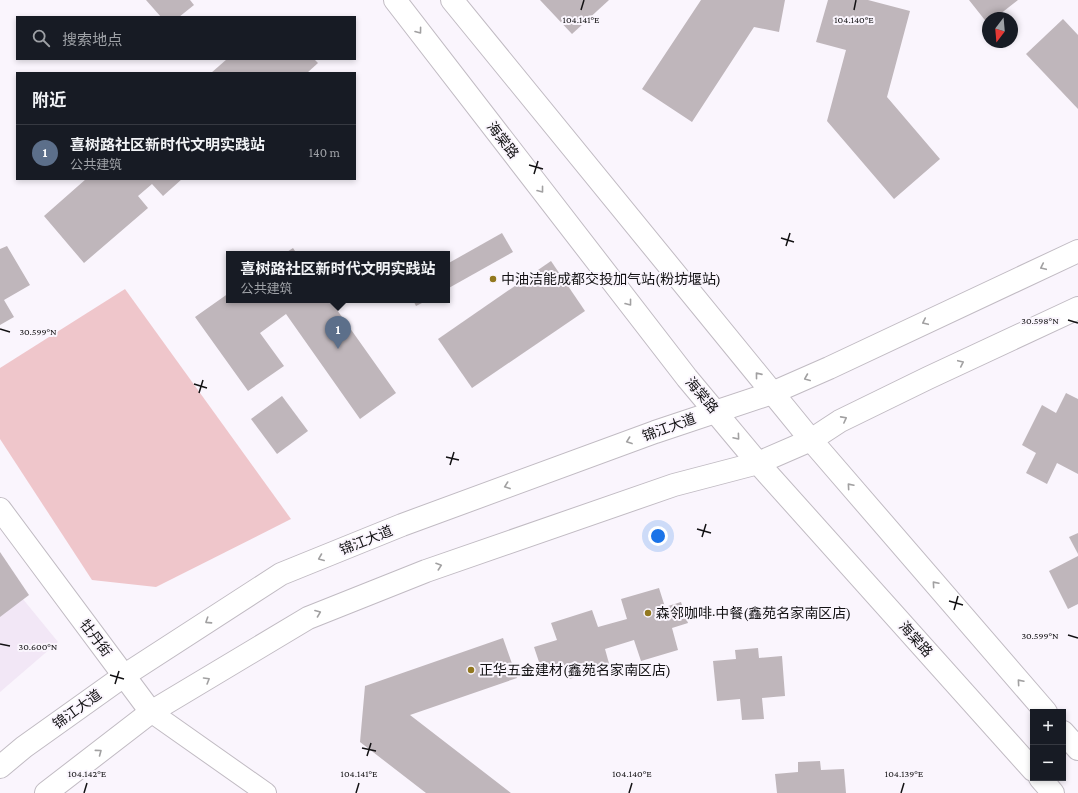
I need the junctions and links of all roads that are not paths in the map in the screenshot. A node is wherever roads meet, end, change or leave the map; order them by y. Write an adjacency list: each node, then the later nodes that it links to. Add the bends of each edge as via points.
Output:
1 (395, 0): 6 (main road, 海棠路, one-way to 6)
2 (452, 0): 5 (main road, one-way to 2)
3 (1078, 251): 5 (main road, 锦江大道, one-way to 5)
4 (1078, 308): 7 (main road, one-way to 4, via 840,421)
5 (772, 393): 6 (main road, 锦江大道); 7 (main road)
6 (715, 411): 8 (main road, 海棠路, one-way to 8); 10 (main road, 锦江大道, one-way to 10, via 409,522 281,574)
7 (811, 440): 8 (main road); 11 (main road, one-way to 7)
8 (758, 463): 12 (main road, one-way to 8, via 308,618 426,571 674,485); 16 (main road, 海棠路)
9 (0, 509): 10 (main road, 牡丹街)
10 (124, 675): 12 (main road, 牡丹街); 15 (main road, 锦江大道)
11 (1043, 709)
12 (152, 712): 18 (main road, one-way to 12); 19 (street, 牡丹街)
13 (1066, 735): 14 (main road)
14 (1078, 749)
15 (0, 767)
16 (1030, 767)
17 (1043, 781): 20 (main road)
18 (46, 793)
19 (266, 793)
20 (1053, 793)

